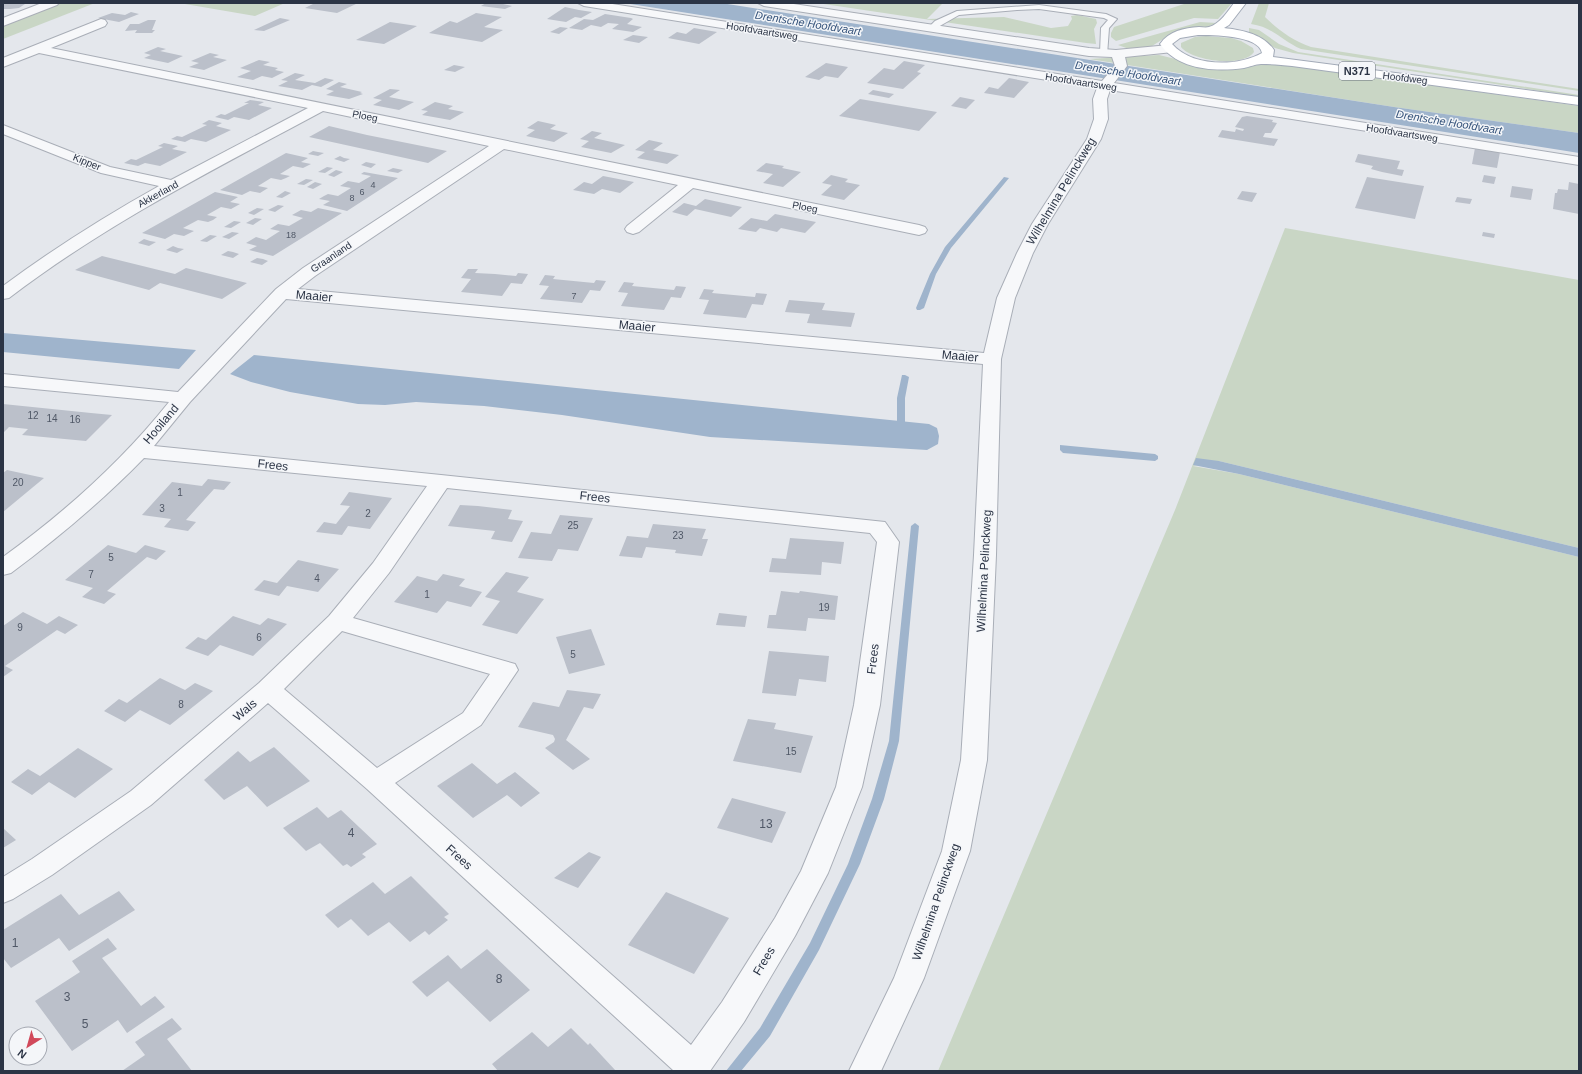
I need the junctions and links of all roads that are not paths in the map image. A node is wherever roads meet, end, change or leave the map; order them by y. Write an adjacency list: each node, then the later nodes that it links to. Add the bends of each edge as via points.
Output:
1 (53, 3): 5 (street)
2 (584, 3): 13 (street, Hoofdvaartsweg)
3 (764, 3): 7 (street, Hoofdvaartsweg)
4 (1247, 6): 8 (main road)
5 (6, 19)
6 (100, 24): 9 (street)
7 (931, 29): 13 (street, Hoofdvaartsweg); 13 (lane, via 957,13 1039,7 1098,15 1113,19 1105,28)
8 (1212, 31): 10 (main road, via 1175,36 1166,44); 11 (main road, via 1243,30 1260,42)
9 (39, 49): 12 (street); 15 (street, Ploeg)
10 (1169, 50): 11 (main road, N371, via 1188,60 1220,65 1251,64); 13 (street, Hoofdvaartsweg)
11 (1265, 55): 14 (main road, Hoofdweg / N371, via 1292,62)
12 (3, 62)
13 (1111, 68): 18 (street, Hoofdvaartsweg); 25 (street, Wilhelmina Pelinckweg, via 1100,100 1102,119 1094,139 1040,224 1025,253 1006,298)
14 (1579, 101)
15 (321, 107): 17 (street, Ploeg); 20 (street, Akkerland)
16 (3, 129): 20 (street, Kipper, via 106,170)
17 (502, 144): 19 (street, Ploeg); 23 (street, Graanland, via 309,272)
18 (1579, 161)
19 (690, 183): 21 (street); 22 (street, Ploeg)
20 (174, 185): 24 (street, Akkerland, via 96,228 57,253)
21 (633, 229)
22 (919, 230)
23 (282, 293): 25 (street, Maaier); 27 (street, Graanland)
24 (3, 294)
25 (992, 359): 35 (street, Wilhelmina Pelinckweg, via 974,760 956,851 909,978)
26 (3, 380): 27 (street, Hooiland)
27 (183, 398): 28 (street, Hooiland)
28 (138, 451): 29 (street, Frees); 30 (street, Hooiland, via 54,529)
29 (441, 481): 31 (street, Wals, via 381,568); 33 (street, Frees, via 877,527 888,542 867,705 849,787 814,873 785,927 733,1012 693,1068)
30 (3, 568)
31 (337, 622): 32 (street, Wals); 33 (street, via 506,670 472,719)
32 (268, 690): 33 (street, Frees); 34 (street, Wals, via 141,798 42,868)
33 (376, 782)
34 (3, 891)
35 (865, 1071)

